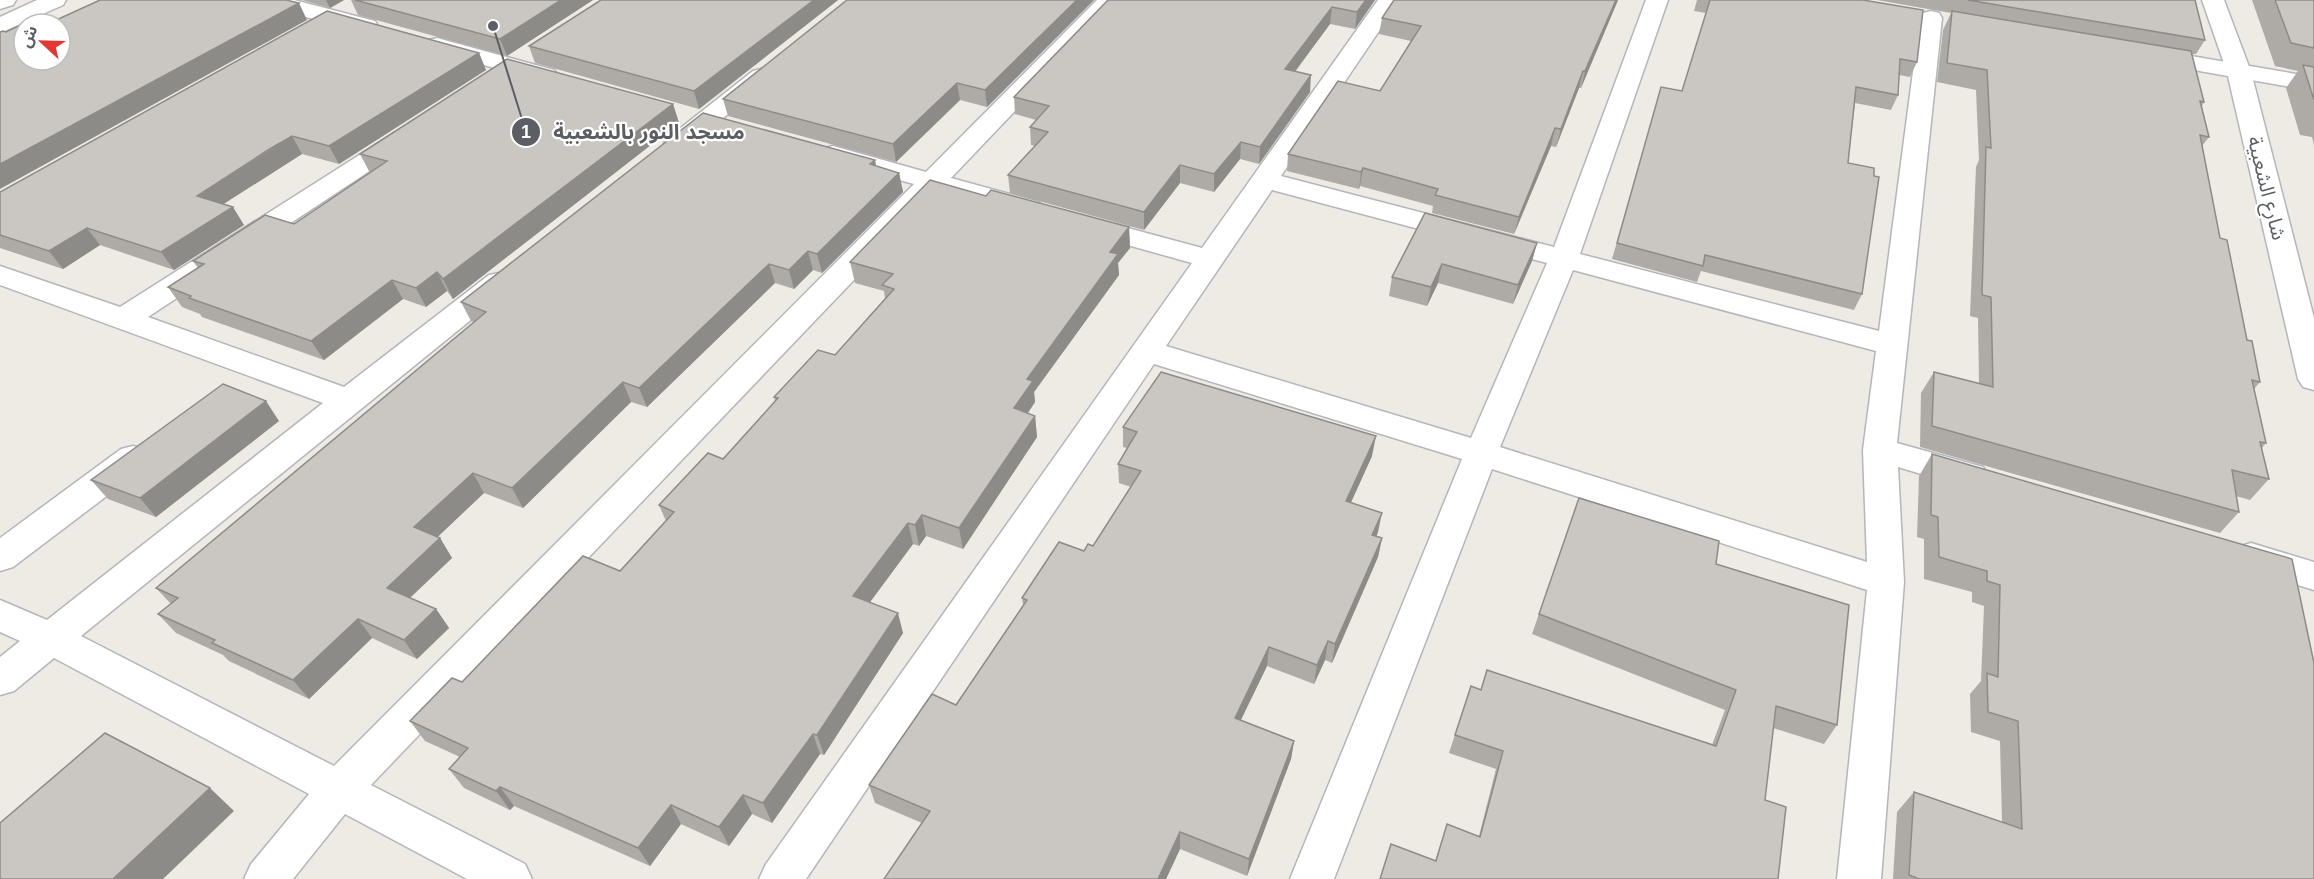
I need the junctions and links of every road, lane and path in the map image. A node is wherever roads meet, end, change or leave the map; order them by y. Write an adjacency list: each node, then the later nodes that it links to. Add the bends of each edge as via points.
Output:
1 (5, 0): 9 (street)
2 (55, 0): 12 (street)
3 (268, 0): 10 (street)
4 (364, 0): 10 (street)
5 (1110, 0): 26 (street)
6 (1389, 0): 25 (street)
7 (1657, 0): 27 (street)
8 (2213, 0): 18 (street, شارع الشعبية)
9 (0, 2)
10 (334, 17): 13 (street); 17 (street)
11 (1931, 18): 32 (street)
12 (0, 26)
13 (303, 34)
14 (543, 46): 17 (street)
15 (2125, 52): 18 (street)
16 (781, 60): 24 (street)
17 (514, 66): 19 (street); 21 (street)
18 (2239, 72): 20 (street); 33 (street, شارع الشعبية)
19 (570, 82)
20 (2314, 84)
21 (484, 85)
22 (424, 124): 31 (street)
23 (808, 147): 26 (street)
24 (659, 157)
25 (1264, 180): 27 (street); 28 (street)
26 (933, 181): 28 (street); 50 (street)
27 (1564, 258): 32 (street); 41 (street)
28 (1210, 259): 34 (street)
29 (517, 267): 38 (street)
30 (0, 275): 31 (street)
31 (122, 320): 35 (street)
32 (1893, 345): 40 (street)
33 (2310, 347): 36 (street, شارع الشعبية)
34 (1147, 351): 41 (street); 53 (street)
35 (255, 367): 37 (street); 38 (street)
36 (2314, 379)
37 (227, 388)
38 (348, 400): 48 (street)
39 (161, 437): 44 (street)
40 (1880, 450): 42 (street); 46 (street)
41 (1481, 453): 46 (street); 54 (street)
42 (2006, 486)
43 (2223, 549): 45 (street)
44 (0, 557)
45 (2314, 576)
46 (1886, 582): 55 (street)
47 (0, 615): 48 (street)
48 (52, 639): 49 (street); 50 (street)
49 (0, 679)
50 (339, 789): 51 (street); 52 (street)
51 (266, 879)
52 (510, 879)
53 (781, 879)
54 (1312, 879)
55 (1859, 879)

